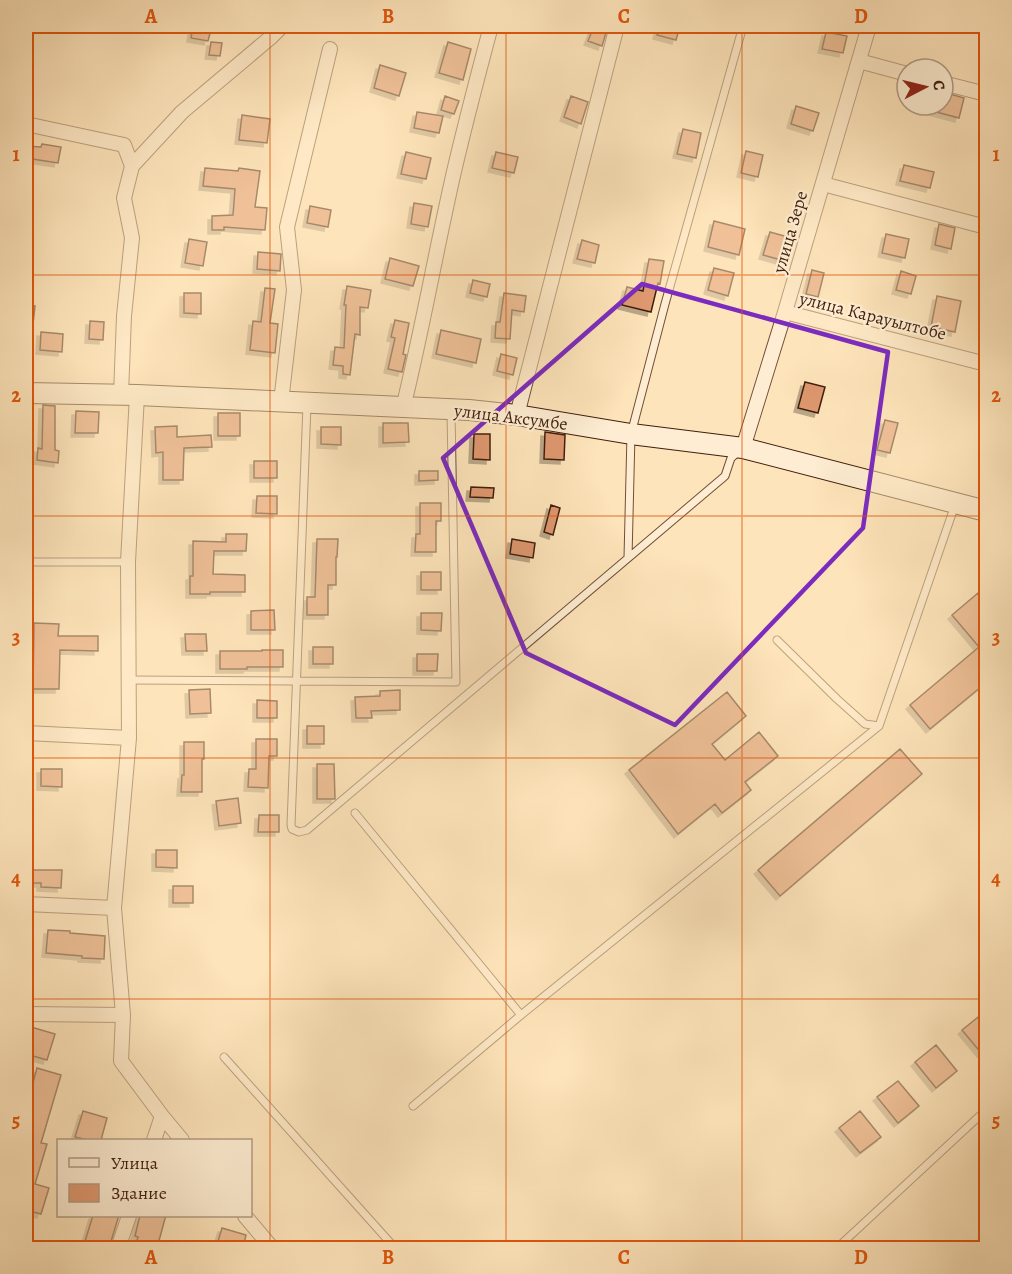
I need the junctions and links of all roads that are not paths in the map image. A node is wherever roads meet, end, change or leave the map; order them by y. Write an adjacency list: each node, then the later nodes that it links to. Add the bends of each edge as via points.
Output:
1 (280, 26): 12 (street, via 182,111)
2 (491, 26): 21 (street, via 456,163)
3 (617, 26): 23 (street)
4 (743, 26): 24 (lane)
5 (869, 26): 7 (street, улица Зере)
6 (330, 49): 19 (street, via 287,227 294,290)
7 (858, 61): 8 (street); 13 (street, улица Зере)
8 (895, 71)
9 (955, 86): 10 (street)
10 (987, 94)
11 (26, 124): 12 (street, via 124,145)
12 (132, 166): 18 (street, via 124,198 132,238 124,316)
13 (823, 184): 14 (street); 15 (street, улица Зере)
14 (987, 227)
15 (785, 312): 16 (street, улица Карауылтобе); 25 (street, улица Зере)
16 (987, 364)
17 (26, 393): 18 (main road, улица Аксумбе)
18 (129, 395): 19 (main road, улица Аксумбе); 30 (street)
19 (281, 402): 20 (main road, улица Аксумбе)
20 (308, 403): 21 (main road, улица Аксумбе); 33 (lane)
21 (403, 408): 22 (main road, улица Аксумбе)
22 (451, 410): 23 (main road, улица Аксумбе); 34 (lane)
23 (517, 415): 24 (main road, улица Аксумбе)
24 (632, 434): 25 (main road, улица Аксумбе); 28 (lane)
25 (743, 448): 26 (main road, улица Аксумбе); 28 (lane, via 731,458 725,476)
26 (956, 503): 27 (main road, улица Аксумбе); 36 (lane)
27 (987, 511)
28 (628, 558): 35 (lane)
29 (26, 562): 30 (lane)
30 (128, 562): 32 (street)
31 (777, 640): 36 (lane, via 865,724)
32 (129, 680): 33 (lane); 38 (street)
33 (297, 681): 34 (lane); 35 (lane, via 291,825 299,832 307,830)
34 (456, 682): 35 (lane)
35 (467, 694)
36 (879, 726): 44 (lane)
37 (26, 733): 38 (street)
38 (129, 738): 41 (street)
39 (355, 813): 44 (lane)
40 (26, 904): 41 (street)
41 (114, 908): 43 (street)
42 (26, 1014): 43 (street)
43 (123, 1015): 48 (street, via 121,1060)
44 (521, 1015): 46 (lane)
45 (224, 1057): 55 (lane)
46 (412, 1106)
47 (987, 1110): 56 (lane)
48 (162, 1116): 49 (street); 50 (street)
49 (153, 1139)
50 (181, 1139)
51 (128, 1217): 53 (street)
52 (246, 1217): 54 (street)
53 (118, 1248)
54 (272, 1248)
55 (394, 1248)
56 (837, 1248)

